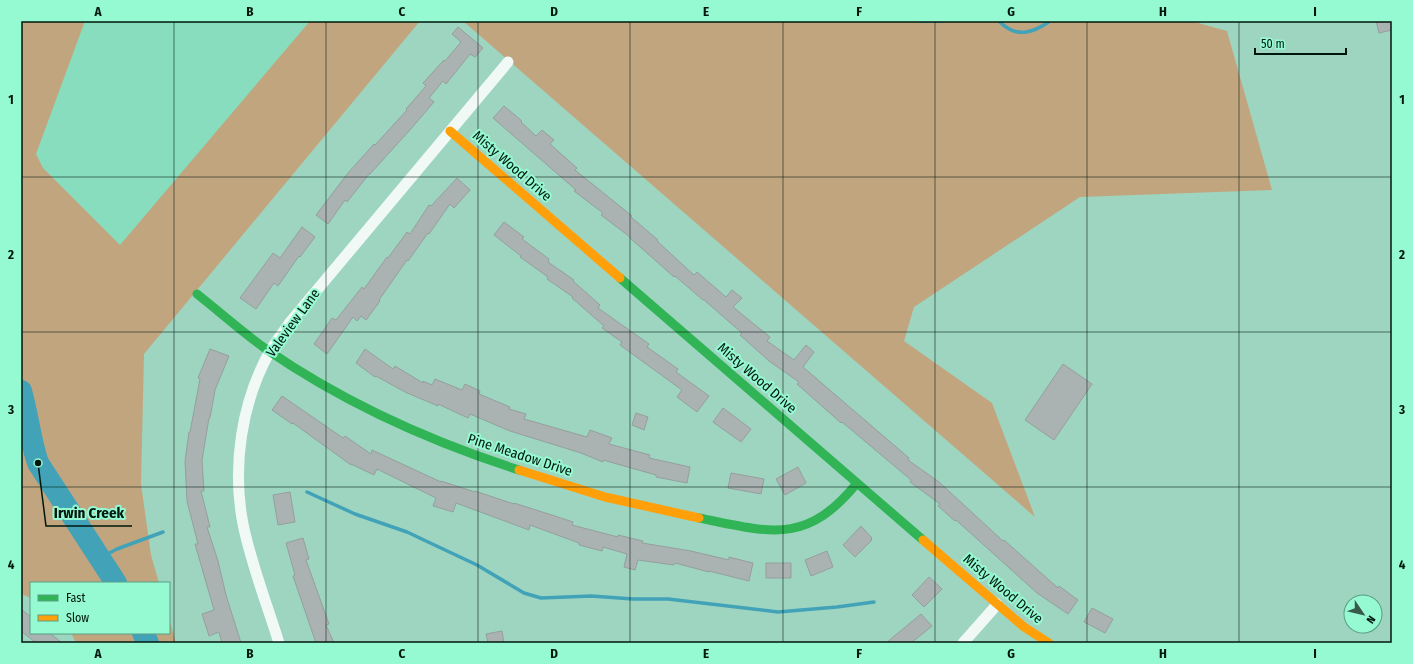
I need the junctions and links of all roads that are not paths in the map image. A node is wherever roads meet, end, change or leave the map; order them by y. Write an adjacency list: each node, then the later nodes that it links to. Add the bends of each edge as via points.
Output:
1 (508, 62): 2 (street, Valeview Lane)
2 (450, 130): 4 (street, Valeview Lane, via 291,321); 5 (street, Misty Wood Drive)
3 (197, 294): 4 (street, Pine Meadow Drive)
4 (270, 351): 5 (street, Pine Meadow Drive, via 400,426 571,487 648,507 756,529 784,530 803,526 835,509); 7 (street, Valeview Lane, via 248,406 239,456 239,486 248,544)
5 (857, 483): 6 (street, Misty Wood Drive)
6 (996, 603): 8 (street); 9 (street, Misty Wood Drive, via 1024,627)
7 (279, 643)
8 (963, 643)
9 (1049, 643)

